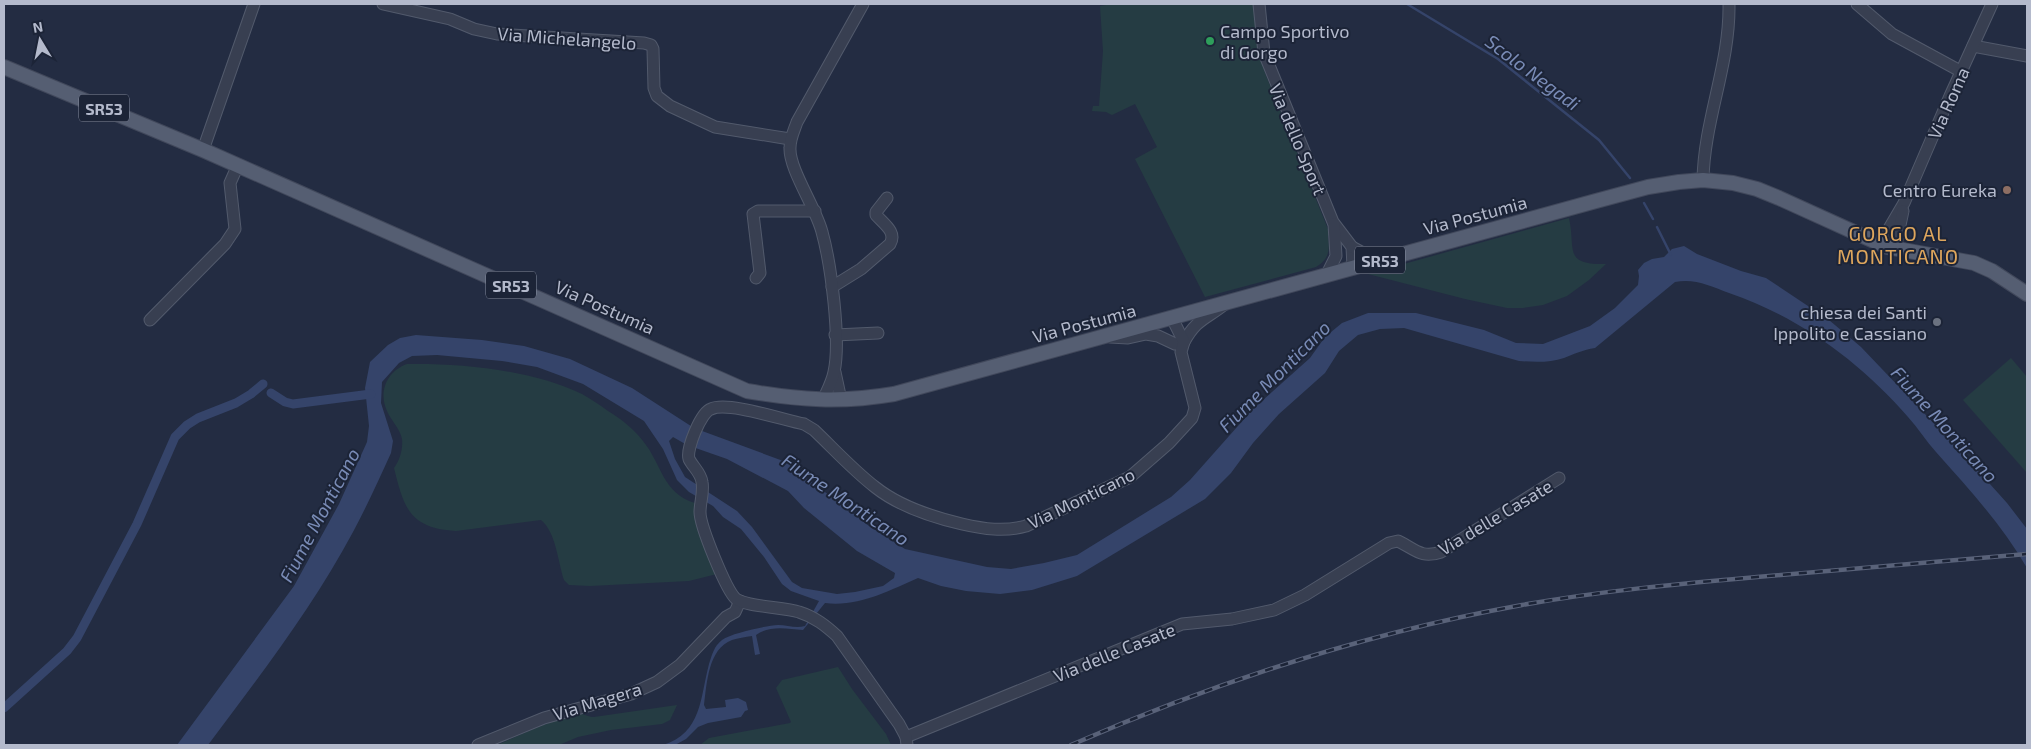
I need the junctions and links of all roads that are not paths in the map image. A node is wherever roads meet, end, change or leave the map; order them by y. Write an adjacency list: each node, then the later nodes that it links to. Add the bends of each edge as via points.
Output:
1 (254, 4): 13 (street)
2 (383, 4): 12 (street, Via Michelangelo, via 450,19 497,34 651,45 654,88 657,96 670,106 714,127)
3 (863, 4): 12 (street)
4 (1259, 4): 19 (street, Via dello Sport, via 1264,53)
5 (1729, 4): 15 (street, via 1728,44 1710,126)
6 (1857, 4): 11 (street, via 1892,34)
7 (1992, 4): 8 (street, Via Roma)
8 (1974, 46): 9 (street); 11 (street, Via Roma)
9 (2027, 56)
10 (4, 67): 13 (main road, SR53)
11 (1962, 72): 17 (street, Via Roma)
12 (790, 139): 18 (street, via 791,161)
13 (203, 150): 14 (main road, Via Postumia / SR53)
14 (238, 165): 33 (street, via 230,183 235,229 225,244); 39 (main road, Via Postumia / SR53, via 747,391 790,399)
15 (1703, 180): 21 (main road, Via Postumia / SR53, via 1757,189); 25 (main road, Via Postumia / SR53, via 1648,187)
16 (887, 198): 29 (street, via 876,216 894,238 861,269)
17 (1904, 203): 20 (street, Via Roma); 24 (street, Via Roma)
18 (815, 212): 28 (street, via 758,211 754,214 760,273); 29 (street, via 823,233)
19 (1333, 222): 22 (street); 23 (street, Via dello Sport)
20 (1887, 232): 21 (street); 24 (street)
21 (1864, 237): 24 (main road, Via Postumia / SR53)
22 (1336, 243): 26 (street); 27 (street, via 1336,256)
23 (1352, 247): 25 (street); 26 (street)
24 (1891, 248): 30 (main road, Via Postumia / SR53, via 1974,263)
25 (1383, 259): 26 (main road, Via Postumia / SR53)
26 (1352, 268): 27 (main road, Via Postumia / SR53)
27 (1328, 274): 31 (main road, Via Postumia / SR53)
28 (756, 278)
29 (832, 287): 35 (street)
30 (2027, 294)
31 (1227, 303): 32 (main road, Via Postumia / SR53); 37 (street, via 1201,319)
32 (1172, 318): 36 (main road, Via Postumia / SR53); 37 (street, Via Monticano)
33 (150, 320)
34 (878, 333): 35 (street)
35 (835, 335): 38 (street)
36 (1103, 337): 37 (street, via 1128,338 1146,334); 39 (main road, Via Postumia / SR53, via 894,394)
37 (1180, 346): 41 (street, Via Monticano, via 1196,408 1192,418 1169,443 1130,477 1026,526 1007,530 978,528 935,518 900,504 876,488 804,424 725,407 711,408 702,416 689,457 703,484 700,513 704,530)
38 (834, 370): 39 (street); 39 (street)
39 (832, 400)
40 (1559, 478): 43 (street, Via delle Casate, via 1440,552 1422,555 1398,541 1389,543 1305,595 1274,610 1232,619 1182,624)
41 (730, 592): 42 (street); 42 (street)
42 (734, 610): 43 (street, via 754,604 799,612 837,636 900,724); 44 (street, Via Magera, via 680,665 657,682 631,694 544,718)
43 (907, 741)
44 (478, 745)

